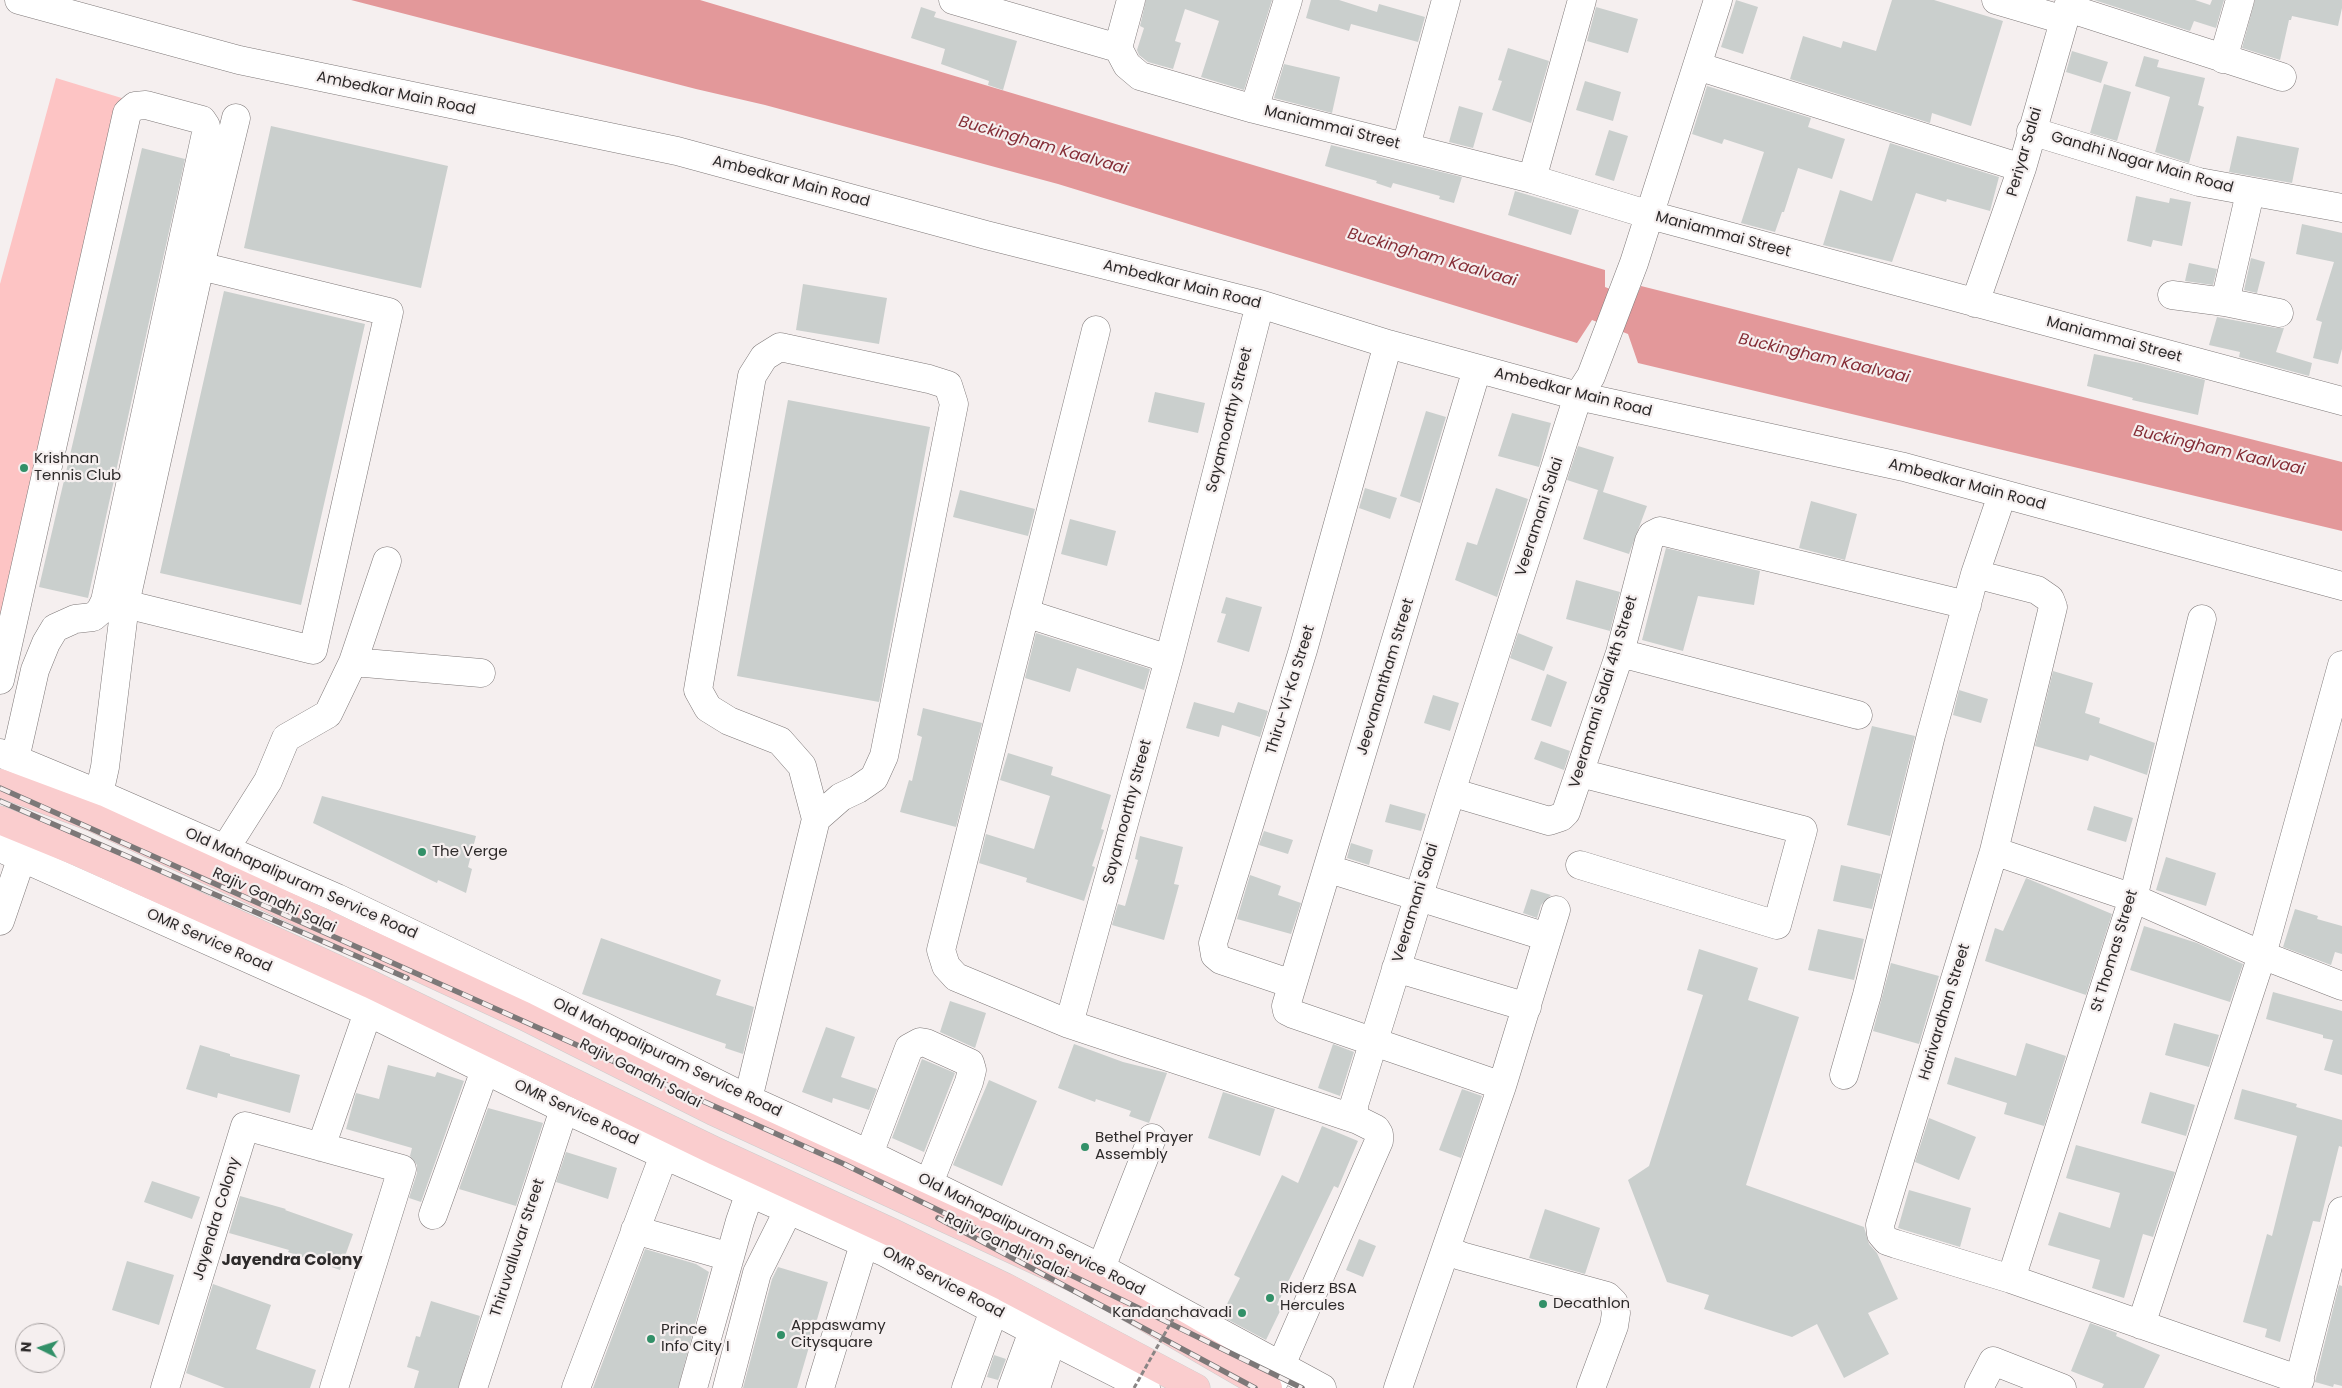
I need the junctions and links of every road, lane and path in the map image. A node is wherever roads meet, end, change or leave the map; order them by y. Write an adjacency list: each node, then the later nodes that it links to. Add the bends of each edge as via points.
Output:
1 (19, 0): 28 (street, Ambedkar Main Road, via 239,60 677,151)
2 (953, 0): 11 (street)
3 (1131, 0): 11 (street)
4 (1288, 0): 15 (street)
5 (1446, 0): 18 (street)
6 (1582, 0): 20 (street)
7 (1718, 0): 13 (street, Veeramani Salai)
8 (1996, 0): 10 (street)
9 (2240, 0): 12 (street)
10 (2067, 9): 12 (street); 17 (street, Periyar Salai)
11 (1118, 48): 15 (street, Maniammai Street, via 1126,64 1140,76)
12 (2223, 59): 14 (street)
13 (1697, 66): 19 (street); 23 (street, Veeramani Salai)
14 (2282, 77)
15 (1254, 110): 18 (street, Maniammai Street)
16 (236, 118): 24 (street)
17 (2031, 131): 19 (street, Periyar Salai); 21 (street, Gandhi Nagar Main Road, via 2199,182)
18 (1406, 146): 20 (street, Maniammai Street)
19 (2022, 168): 27 (street, Periyar Salai)
20 (1532, 179): 23 (street, Maniammai Street)
21 (2250, 193): 22 (street, Gandhi Nagar Main Road); 26 (street)
22 (2342, 208)
23 (1650, 215): 27 (street, Maniammai Street); 33 (street, Veeramani Salai)
24 (200, 266): 39 (street); 39 (street, via 389,312 313,650)
25 (2172, 295): 26 (street)
26 (2225, 302): 29 (street)
27 (1975, 303): 34 (street, Maniammai Street)
28 (1260, 304): 31 (street, Ambedkar Main Road); 44 (street, Sayamoorthy Street)
29 (2279, 313)
30 (1096, 330): 41 (street)
31 (1388, 344): 32 (street, Ambedkar Main Road); 69 (street, Thiru-Vi-Ka Street, via 1303,650 1213,943 1215,955 1221,960)
32 (1477, 369): 33 (street, Ambedkar Main Road); 61 (street, Jeevanantham Street)
33 (1584, 386): 35 (street, Ambedkar Main Road); 53 (street, Veeramani Salai)
34 (2342, 401)
35 (2002, 495): 37 (street); 38 (street, Ambedkar Main Road)
36 (387, 560): 45 (street)
37 (1976, 574): 40 (street); 59 (street, Harivardhan Street, via 2037,590 2050,599 2053,608)
38 (2342, 586)
39 (126, 604): 54 (street)
40 (1967, 605): 43 (street, Veeramani Salai 4th Street, via 1660,531 1649,541); 76 (street)
41 (1025, 613): 44 (street); 73 (street, via 941,950 946,966 956,977)
42 (2202, 618): 63 (street, St Thomas Street)
43 (1620, 653): 49 (street); 51 (street, Veeramani Salai 4th Street)
44 (1169, 659): 73 (street, Sayamoorthy Street)
45 (353, 662): 47 (street); 58 (street, via 328,714 286,738 268,781)
46 (2342, 665): 67 (street)
47 (481, 673)
48 (0, 680): 50 (street, via 127,113 135,106 146,105 202,120 206,133 105,601 93,617 75,619 54,628 35,670)
49 (1858, 716)
50 (8, 756): 54 (street, Old Mahapalipuram Service Road)
51 (1580, 773): 53 (street, Veeramani Salai 4th Street, via 1566,812 1549,821); 60 (street, via 1803,830 1777,925)
52 (0, 783): 100 (main road, Rajiv Gandhi Salai, via 94,818 524,1016 722,1115 1092,1286)
53 (1451, 792): 62 (street, Veeramani Salai)
54 (99, 794): 58 (street, Old Mahapalipuram Service Road)
55 (816, 819): 55 (street, via 841,797 874,778 884,756 954,404 948,385 780,347 764,357 752,376 698,690 708,708 729,721 780,741 802,766); 78 (street)
56 (0, 820): 57 (main road)
57 (17, 846): 65 (street); 72 (street, OMR Service Road); 96 (main road, via 78,852 370,984 893,1233)
58 (226, 849): 78 (street, Old Mahapalipuram Service Road, via 551,1000)
59 (1994, 851): 63 (street); 95 (street, Harivardhan Street, via 1880,1225 1881,1234 1887,1241)
60 (1580, 865)
61 (1328, 869): 62 (street); 69 (street, Jeevanantham Street)
62 (1419, 898): 66 (street); 68 (street, Veeramani Salai)
63 (2133, 898): 67 (street); 95 (street, St Thomas Street)
64 (1556, 910): 66 (street)
65 (0, 921)
66 (1548, 937): 71 (street)
67 (2262, 955): 70 (street); 98 (street)
68 (1396, 968): 71 (street); 74 (street, Veeramani Salai)
69 (1292, 984): 74 (street, Jeevanantham Street, via 1286,1006 1290,1013)
70 (2342, 986)
71 (1526, 1007): 77 (street)
72 (368, 1012): 75 (street, OMR Service Road); 82 (street)
73 (1069, 1024): 80 (street)
74 (1374, 1042): 77 (street, Jeevanantham Street); 80 (street, Veeramani Salai, via 1354,1105 1354,1115)
75 (485, 1070): 79 (street, OMR Service Road); 89 (street)
76 (1844, 1075)
77 (1502, 1086): 92 (street)
78 (748, 1099): 83 (street, Old Mahapalipuram Service Road)
79 (564, 1109): 84 (street, OMR Service Road); 104 (street, Thiruvalluvar Street)
80 (1358, 1120): 100 (street, via 1376,1129 1380,1134 1379,1141)
81 (1152, 1138): 94 (street)
82 (321, 1147): 102 (street, Jayendra Colony, via 245,1126); 103 (street, Jayendra Colony, via 402,1169)
83 (869, 1154): 85 (street, Old Mahapalipuram Service Road); 85 (street, via 910,1048 920,1042 926,1043 970,1063 969,1082)
84 (664, 1155): 86 (street, OMR Service Road); 90 (street)
85 (928, 1183): 94 (street, Old Mahapalipuram Service Road)
86 (750, 1192): 87 (street, OMR Service Road); 93 (street)
87 (789, 1209): 91 (street, OMR Service Road); 107 (street, via 757,1273)
88 (2342, 1212): 101 (street)
89 (433, 1215)
90 (635, 1230): 93 (street); 105 (street)
91 (864, 1244): 96 (street, OMR Service Road); 108 (street)
92 (1446, 1249): 116 (street); 117 (street, via 1461,1256 1607,1296 1614,1303 1614,1326)
93 (730, 1257): 106 (street)
94 (1101, 1268): 100 (street, Old Mahapalipuram Service Road)
95 (2011, 1279): 98 (street, Harivardhan Street)
96 (1000, 1298): 99 (street, OMR Service Road); 109 (street); 114 (main road)
97 (1173, 1318): 112 (path, bridge)
98 (2141, 1325): 101 (street, Harivardhan Street)
99 (1043, 1336): 110 (street); 111 (street); 113 (street, OMR Service Road)
100 (1274, 1380): 115 (street, Old Mahapalipuram Service Road)
101 (2299, 1384)
102 (165, 1388)
103 (334, 1388)
104 (473, 1388)
105 (576, 1388)
106 (693, 1388)
107 (727, 1388)
108 (820, 1388)
109 (966, 1388)
110 (1012, 1388)
111 (1036, 1388)
112 (1134, 1388)
113 (1146, 1388)
114 (1196, 1388)
115 (1322, 1388)
116 (1398, 1388)
117 (1591, 1388)
118 (1979, 1388): 119 (street, via 1993,1361)
119 (2062, 1388)

